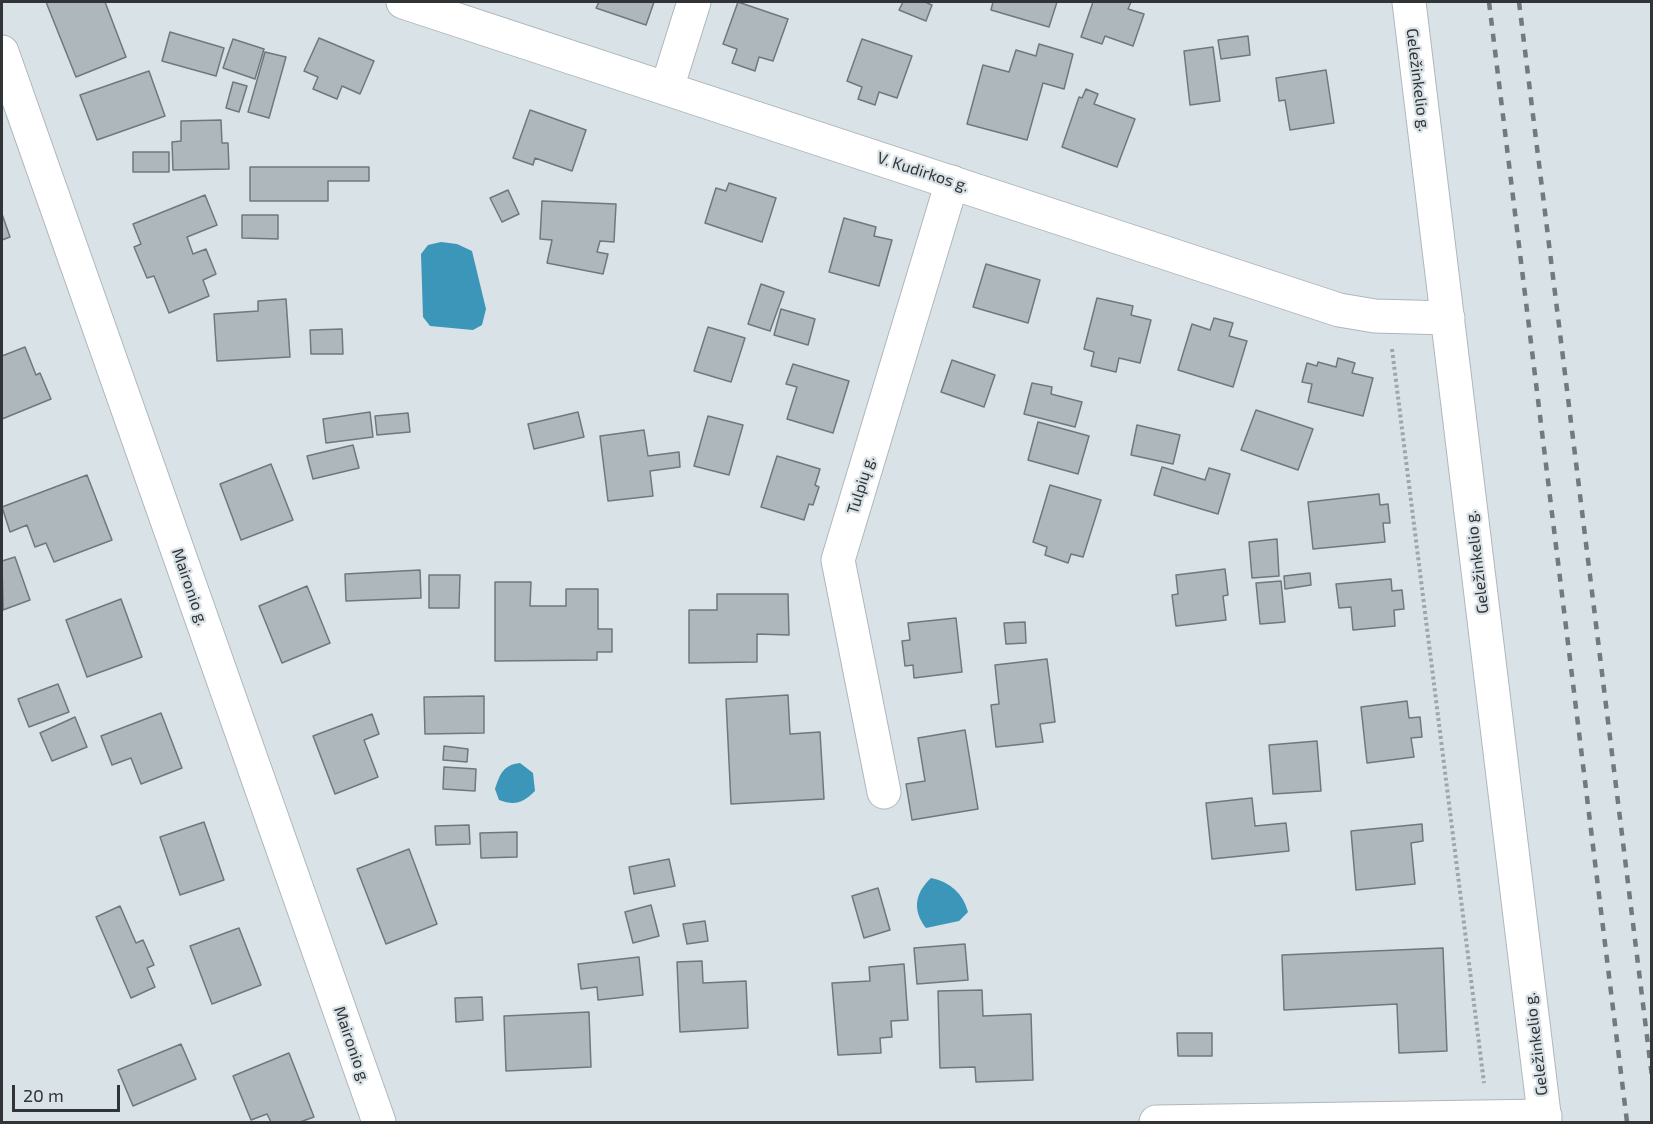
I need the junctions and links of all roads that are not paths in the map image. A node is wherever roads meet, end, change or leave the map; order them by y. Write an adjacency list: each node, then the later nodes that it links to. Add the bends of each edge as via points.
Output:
1 (403, 2): 5 (street, V. Kudirkos g.)
2 (694, 2): 5 (street)
3 (1409, 2): 7 (street, Geležinkelio g.)
4 (2, 52): 10 (street, Maironio g.)
5 (667, 88): 6 (street, V. Kudirkos g.)
6 (952, 182): 7 (street, V. Kudirkos g., via 1339,310); 8 (street, Tulpių g., via 838,560)
7 (1448, 318): 9 (street, Geležinkelio g.)
8 (884, 792)
9 (1545, 1119): 11 (street)
10 (379, 1122)
11 (1156, 1122)

